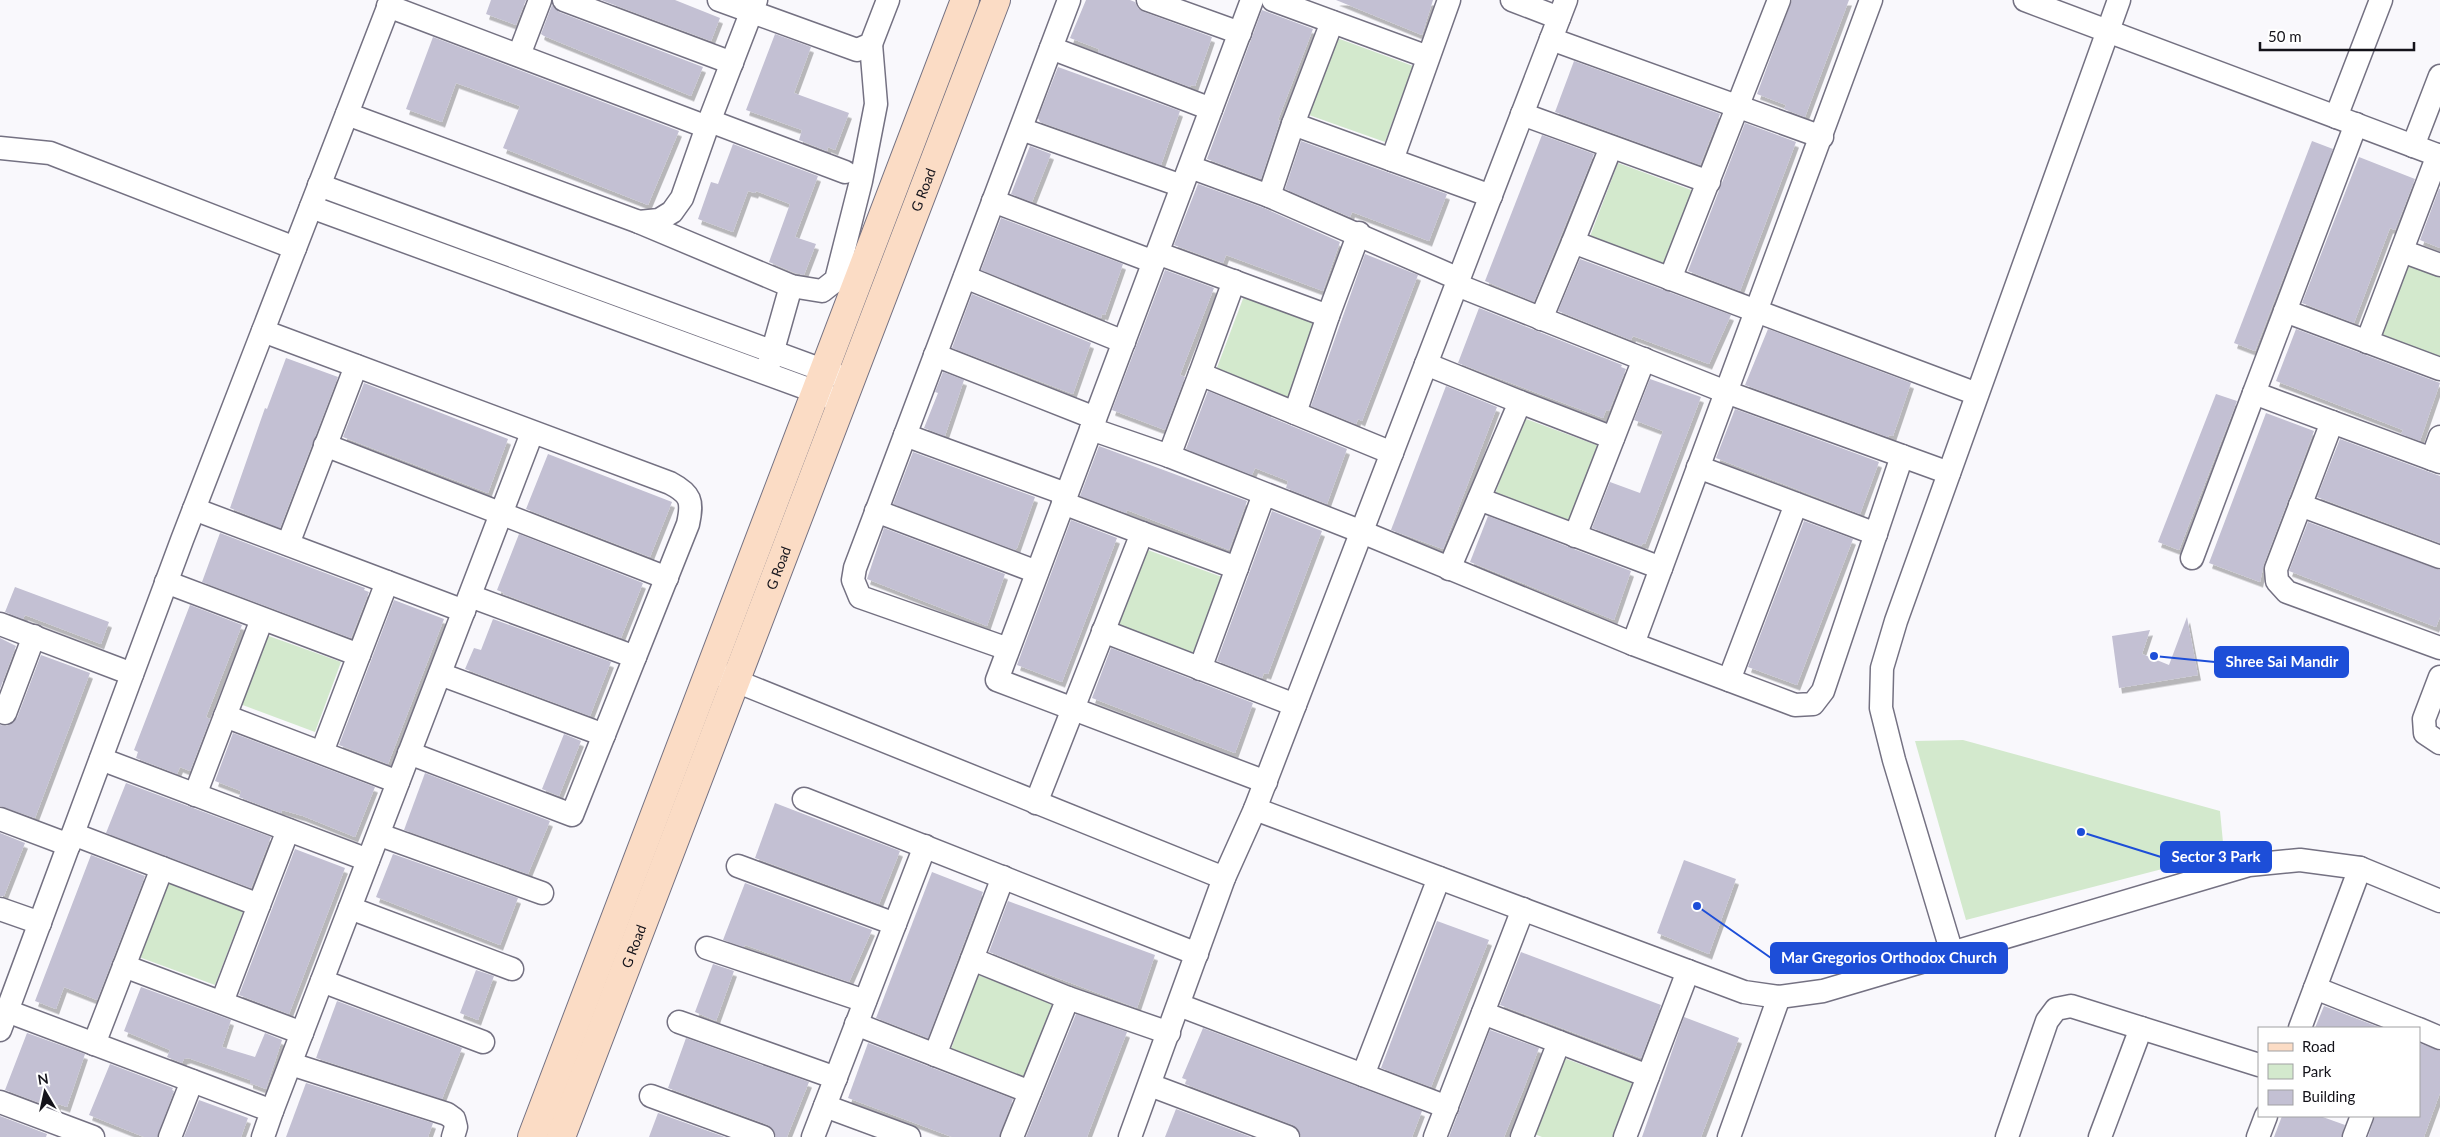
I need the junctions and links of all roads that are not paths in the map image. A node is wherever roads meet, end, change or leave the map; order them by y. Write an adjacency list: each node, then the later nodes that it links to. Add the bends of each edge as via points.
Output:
1 (540, 0): 26 (street)
2 (564, 0): 28 (street)
3 (719, 0): 19 (street)
4 (888, 0): 24 (street)
5 (965, 0): 79 (street, G Road)
6 (996, 0): 80 (street, G Road)
7 (1069, 0): 25 (street)
8 (1148, 0): 23 (street)
9 (1252, 0): 23 (street)
10 (1273, 0): 21 (street)
11 (1449, 0): 27 (street)
12 (1512, 0): 20 (street)
13 (1779, 0): 30 (street)
14 (1872, 0): 38 (street)
15 (2026, 0): 22 (street)
16 (2119, 0): 22 (street)
17 (2381, 0): 34 (street)
18 (390, 3): 26 (street); 32 (street)
19 (754, 6): 24 (street, via 856,50); 28 (street)
20 (1559, 19): 30 (street); 33 (street)
21 (1332, 22): 27 (street); 36 (street)
22 (2106, 31): 34 (street); 83 (street)
23 (1240, 33): 31 (street)
24 (871, 44): 63 (street, via 876,104 836,280 822,291)
25 (1051, 48): 31 (street); 37 (street)
26 (519, 55): 35 (street)
27 (1428, 57): 43 (street)
28 (732, 63): 35 (street)
29 (2440, 76): 39 (street)
30 (1739, 106): 38 (street); 46 (street)
31 (1211, 109): 45 (street)
32 (347, 114): 47 (street); 52 (street)
33 (1522, 114): 40 (street); 49 (street)
34 (2346, 121): 39 (street); 64 (street)
35 (708, 124): 44 (street); 52 (street, via 682,198 672,212 658,220)
36 (1294, 124): 43 (street); 48 (street)
37 (1021, 129): 45 (street); 50 (street)
38 (1822, 137): 65 (street)
39 (2413, 146): 42 (street)
40 (1611, 147): 46 (street); 54 (street)
41 (0, 148): 55 (street, via 50,154)
42 (2439, 156): 56 (street)
43 (1392, 160): 49 (street)
44 (845, 172)
45 (1186, 176): 48 (street); 57 (street)
46 (1709, 182): 60 (street)
47 (320, 185): 51 (street); 71 (street)
48 (1269, 196): 53 (street)
49 (1491, 196): 62 (street)
50 (993, 201): 57 (street); 59 (street)
51 (311, 207): 55 (street); 77 (street)
52 (639, 222): 63 (street)
53 (1359, 233): 62 (street); 66 (street)
54 (1573, 242): 60 (street); 67 (street)
55 (295, 248): 68 (street)
56 (2402, 251): 58 (street); 70 (street)
57 (1155, 257): 61 (street); 69 (street)
58 (2440, 265)
59 (965, 278): 69 (street); 72 (street)
60 (1670, 279): 65 (street)
61 (1234, 281): 66 (street); 78 (street)
62 (1458, 282): 67 (street); 74 (street)
63 (792, 286): 71 (street)
64 (2285, 311): 70 (street); 82 (street)
65 (1756, 312): 81 (street); 83 (street)
66 (1328, 316): 85 (street)
67 (1541, 319): 73 (street)
68 (263, 331): 75 (street); 104 (street)
69 (1124, 342): 87 (street)
70 (2367, 342): 76 (street)
71 (773, 352): 77 (street); 79 (street)
72 (935, 355): 87 (street); 89 (street)
73 (1644, 359): 81 (street); 91 (street)
74 (1426, 364): 84 (street); 93 (street)
75 (356, 366): 88 (street); 92 (street)
76 (2440, 369)
77 (765, 373): 79 (street)
78 (1200, 374): 85 (street); 94 (street)
79 (821, 381): 80 (street); 132 (street, G Road)
80 (847, 391): 137 (street, G Road)
81 (1726, 392): 95 (street); 97 (street)
82 (2254, 393): 86 (street); 113 (street)
83 (1977, 394): 98 (street)
84 (1520, 402): 91 (street); 101 (street)
85 (1295, 413): 93 (street)
86 (2332, 422): 96 (street); 103 (street)
87 (1093, 423): 94 (street); 100 (street)
88 (532, 433): 106 (street); 118 (street, via 684,491 690,500 691,512)
89 (905, 435): 100 (street); 105 (street)
90 (2440, 437): 96 (street)
91 (1613, 438): 110 (street)
92 (325, 445): 106 (street); 111 (street)
93 (1392, 453): 107 (street)
94 (1169, 456): 99 (street)
95 (1902, 456): 98 (street); 109 (street)
96 (2436, 461)
97 (1698, 467): 102 (street); 115 (street)
98 (1949, 473): 174 (street, via 1882,668 1882,708 1894,760)
99 (1264, 494): 107 (street); 114 (street)
100 (1065, 499): 108 (street); 117 (street)
101 (1479, 499): 110 (street); 116 (street)
102 (1796, 504): 109 (street); 136 (street)
103 (2300, 505): 112 (street); 127 (street, via 2276,569 2277,581 2287,592)
104 (194, 509): 111 (street); 119 (street)
105 (876, 511): 117 (street); 128 (street, via 855,568 853,580 860,597)
106 (502, 512): 118 (street); 121 (street)
107 (1362, 532): 116 (street); 138 (street)
108 (1142, 533): 114 (street); 124 (street)
109 (1876, 534): 136 (street, via 1823,691 1812,704 1794,705)
110 (1575, 536): 115 (street)
111 (288, 544): 120 (street)
112 (2440, 557)
113 (2192, 558)
114 (1237, 568): 131 (street)
115 (1661, 568): 126 (street)
116 (1450, 569): 126 (street)
117 (1037, 572): 128 (street)
118 (667, 578): 130 (street)
119 (166, 582): 122 (street); 133 (street)
120 (387, 582): 121 (street); 129 (street)
121 (467, 604): 130 (street); 134 (street)
122 (262, 619): 129 (street); 141 (street)
123 (0, 624): 125 (street)
124 (1103, 631): 131 (street); 139 (street)
125 (34, 636): 133 (street); 140 (street)
126 (1633, 644): 136 (street)
127 (2440, 648)
128 (1008, 649): 139 (street, via 998,680)
129 (359, 655): 144 (street)
130 (635, 657): 142 (street)
131 (1200, 668): 138 (street)
132 (711, 671): 137 (street); 222 (street, G Road)
133 (132, 674): 146 (street)
134 (440, 674): 142 (street); 145 (street)
135 (2440, 677): 143 (street, via 2424,719 2425,733)
136 (1729, 680)
137 (735, 681): 151 (street); 223 (street, G Road)
138 (1295, 705): 148 (street)
139 (1073, 709): 148 (street); 151 (street)
140 (2, 716)
141 (225, 716): 144 (street); 149 (street)
142 (604, 735): 145 (street, via 572,815)
143 (2440, 743)
144 (322, 752): 147 (street)
145 (410, 753): 147 (street)
146 (101, 759): 149 (street); 156 (street)
147 (398, 782): 155 (street)
148 (1266, 782): 152 (street)
149 (195, 795): 154 (street)
150 (804, 798): 157 (street)
151 (1036, 803): 163 (street)
152 (1255, 809): 163 (street); 164 (street)
153 (0, 819): 156 (street)
154 (288, 830): 158 (street); 167 (street)
155 (380, 835): 158 (street); 165 (street)
156 (71, 840): 160 (street); 171 (street)
157 (924, 846): 162 (street); 172 (street)
158 (368, 860): 169 (street)
159 (738, 866): 172 (street)
160 (162, 868): 167 (street); 177 (street)
161 (2360, 868): 166 (street); 174 (street, via 2300,860 2249,865); 181 (street)
162 (1003, 877): 175 (street); 176 (street)
163 (1224, 878): 175 (street)
164 (1439, 878): 170 (street); 204 (street)
165 (542, 893)
166 (2440, 901)
167 (259, 904): 185 (street)
168 (0, 908): 171 (street)
169 (350, 908): 178 (street); 180 (street)
170 (1523, 909): 179 (street); 188 (street)
171 (40, 924): 187 (street)
172 (895, 924): 184 (street)
173 (707, 948): 184 (street)
174 (1952, 953): 182 (street, via 1823,991)
175 (1198, 954): 186 (street)
176 (972, 960): 183 (street); 201 (street)
177 (124, 966): 185 (street); 200 (street)
178 (512, 969)
179 (1688, 971): 182 (street, via 1744,992); 205 (street)
180 (322, 981): 195 (street); 198 (street)
181 (2315, 988): 191 (street); 192 (street)
182 (1779, 997): 233 (street)
183 (1068, 998): 196 (street); 209 (street)
184 (865, 1001): 190 (street)
185 (222, 1002): 195 (street)
186 (1179, 1005): 196 (street); 204 (street)
187 (4, 1012): 200 (street)
188 (1483, 1013): 199 (street); 213 (street)
189 (679, 1022): 206 (street)
190 (856, 1024): 201 (street); 206 (street)
191 (2300, 1027)
192 (2408, 1027)
193 (2141, 1028): 203 (street); 234 (street, via 2071,1006 2056,1009 2047,1021); 235 (street)
194 (2420, 1031): 197 (street)
195 (302, 1033): 202 (street)
196 (1169, 1034): 208 (street)
197 (2440, 1038)
198 (483, 1042)
199 (1558, 1042): 205 (street); 231 (street)
200 (94, 1044): 207 (street)
201 (935, 1055): 209 (street)
202 (291, 1064): 214 (street); 221 (street, via 447,1114 454,1119)
203 (2258, 1065)
204 (1364, 1075): 213 (street)
205 (1648, 1076): 232 (street)
206 (836, 1078): 212 (street)
207 (192, 1081): 214 (street); 219 (street)
208 (1150, 1085): 228 (street); 229 (street)
209 (1030, 1092): 227 (street)
210 (651, 1096): 224 (street)
211 (0, 1102): 217 (street)
212 (825, 1106): 225 (street); 226 (street)
213 (1447, 1107): 230 (street)
214 (272, 1111): 220 (street)
215 (2266, 1117): 236 (street)
216 (2362, 1117): 237 (street)
217 (62, 1132): 218 (street)
218 (92, 1137)
219 (170, 1137)
220 (263, 1137)
221 (453, 1137)
222 (532, 1137)
223 (561, 1137)
224 (763, 1137)
225 (813, 1137)
226 (907, 1137)
227 (1012, 1137)
228 (1130, 1137)
229 (1288, 1137)
230 (1435, 1137)
231 (1522, 1137)
232 (1625, 1137)
233 (1729, 1137)
234 (2007, 1137)
235 (2100, 1137)
236 (2258, 1137)
237 (2354, 1137)

